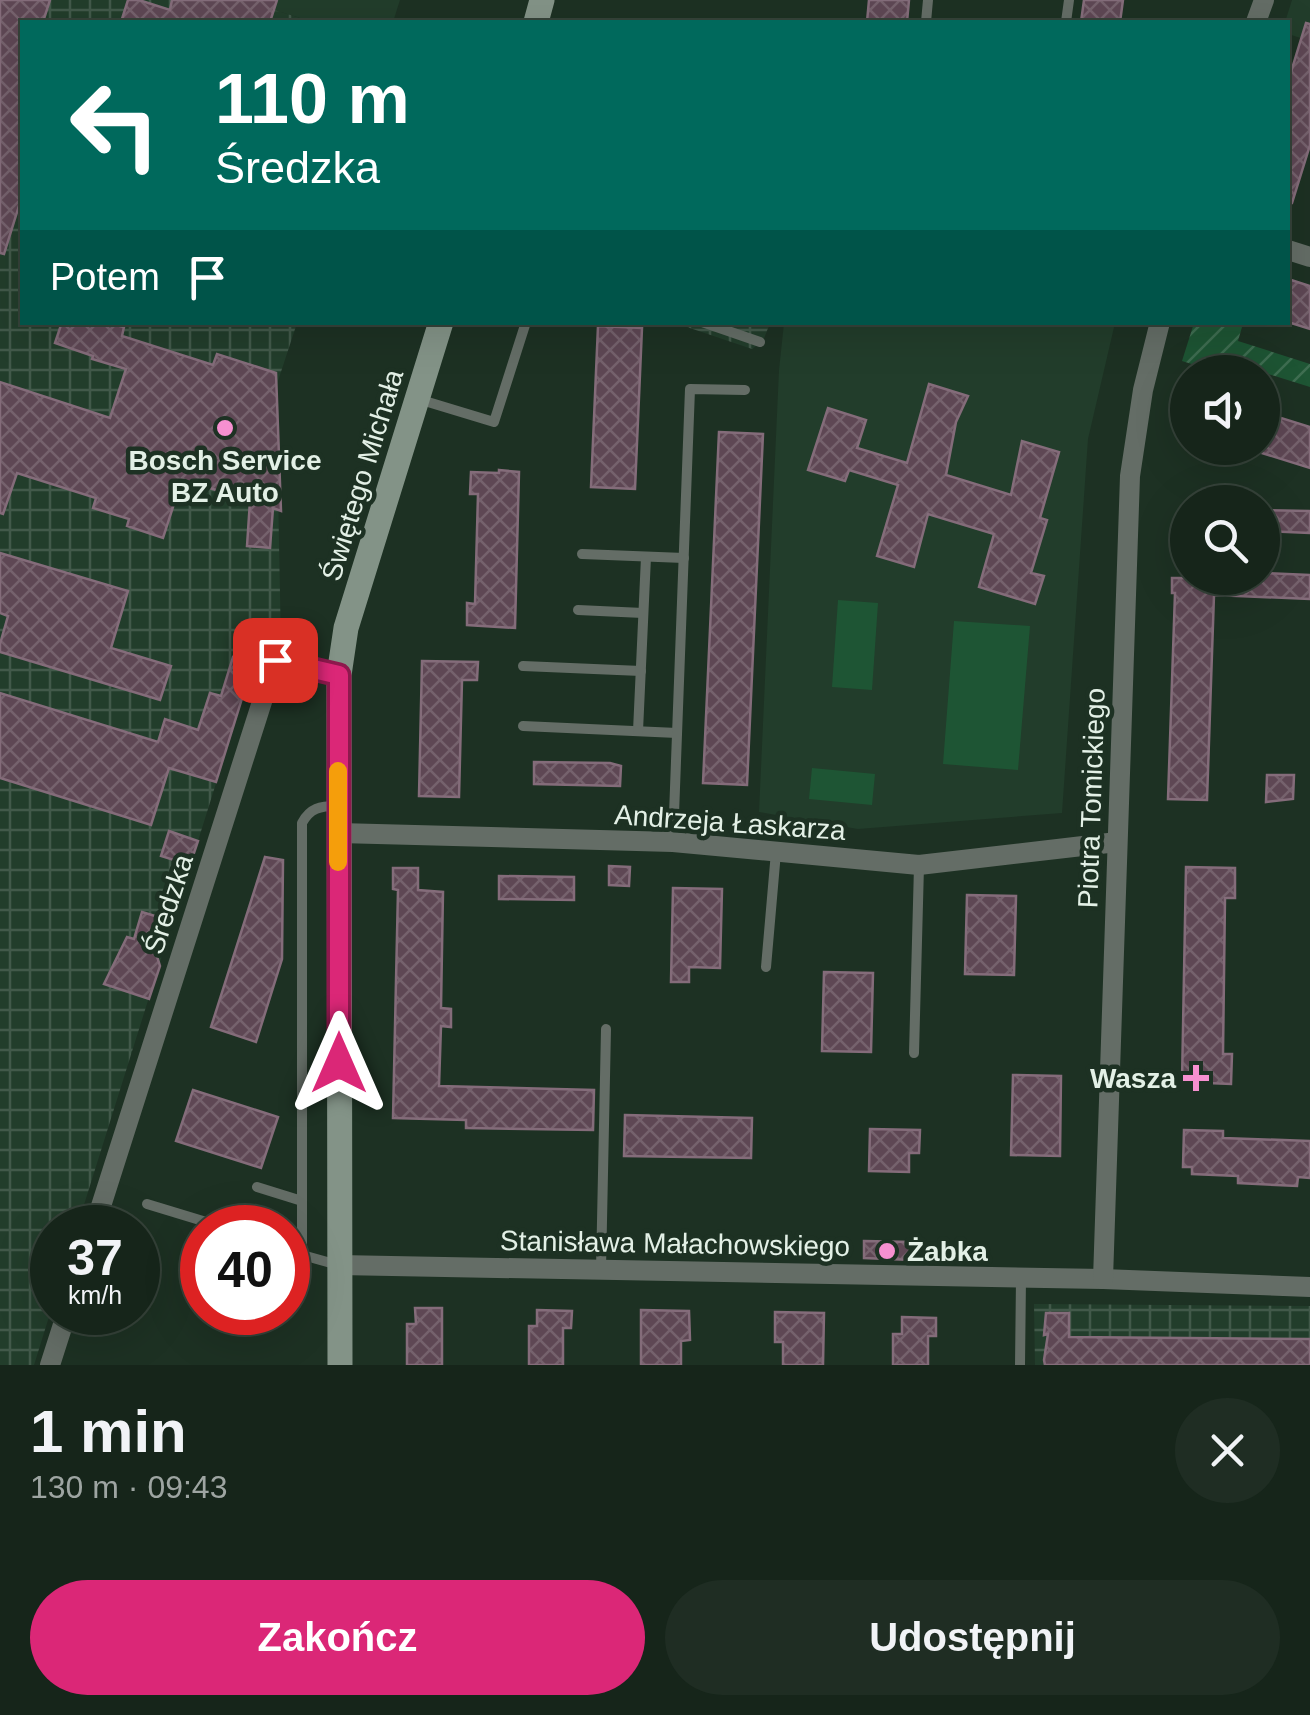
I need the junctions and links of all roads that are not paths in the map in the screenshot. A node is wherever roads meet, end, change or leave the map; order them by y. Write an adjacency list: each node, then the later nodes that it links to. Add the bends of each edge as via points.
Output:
1 (441, 325): 7 (street, Świętego Michała)
2 (525, 325): 7 (lane, via 494,422)
3 (711, 325): 5 (lane)
4 (1159, 325): 22 (street, Piotra Tomickiego, via 1130,476)
5 (760, 342)
6 (745, 390): 10 (lane, via 690,388)
7 (417, 398): 15 (street, Świętego Michała, via 346,628)
8 (582, 554): 9 (lane)
9 (646, 557): 10 (lane); 12 (lane)
10 (684, 558): 18 (lane)
11 (578, 610): 12 (lane)
12 (644, 612): 14 (lane)
13 (523, 666): 14 (lane)
14 (641, 671): 17 (lane)
15 (339, 675): 19 (street, Świętego Michała); 31 (street, Średzka, via 275,660)
16 (523, 726): 17 (lane)
17 (638, 731): 18 (lane)
18 (677, 733): 21 (lane)
19 (338, 806): 20 (street, Świętego Michała); 29 (lane, via 314,809 302,823)
20 (338, 833): 21 (street, Andrzeja Łaskarza); 35 (street, Świętego Michała)
21 (673, 842): 23 (street, Andrzeja Łaskarza)
22 (1117, 842): 24 (street, Andrzeja Łaskarza); 38 (street, Piotra Tomickiego)
23 (776, 852): 24 (street, Andrzeja Łaskarza); 25 (lane)
24 (920, 864): 27 (lane)
25 (766, 966)
26 (606, 1029): 36 (lane)
27 (914, 1053)
28 (257, 1186): 29 (lane)
29 (302, 1201): 32 (lane)
30 (147, 1204): 33 (lane)
31 (101, 1205)
32 (302, 1205)
33 (180, 1214)
34 (310, 1258): 35 (lane)
35 (339, 1266): 36 (street, Stanisława Małachowskiego); 42 (street, Świętego Michała)
36 (601, 1269): 37 (street, Stanisława Małachowskiego)
37 (1021, 1278): 38 (street, Stanisława Małachowskiego); 43 (lane)
38 (1103, 1279): 39 (street, Stanisława Małachowskiego)
39 (1310, 1287)
40 (60, 1335): 41 (street)
41 (50, 1365)
42 (340, 1365)
43 (1020, 1365)

